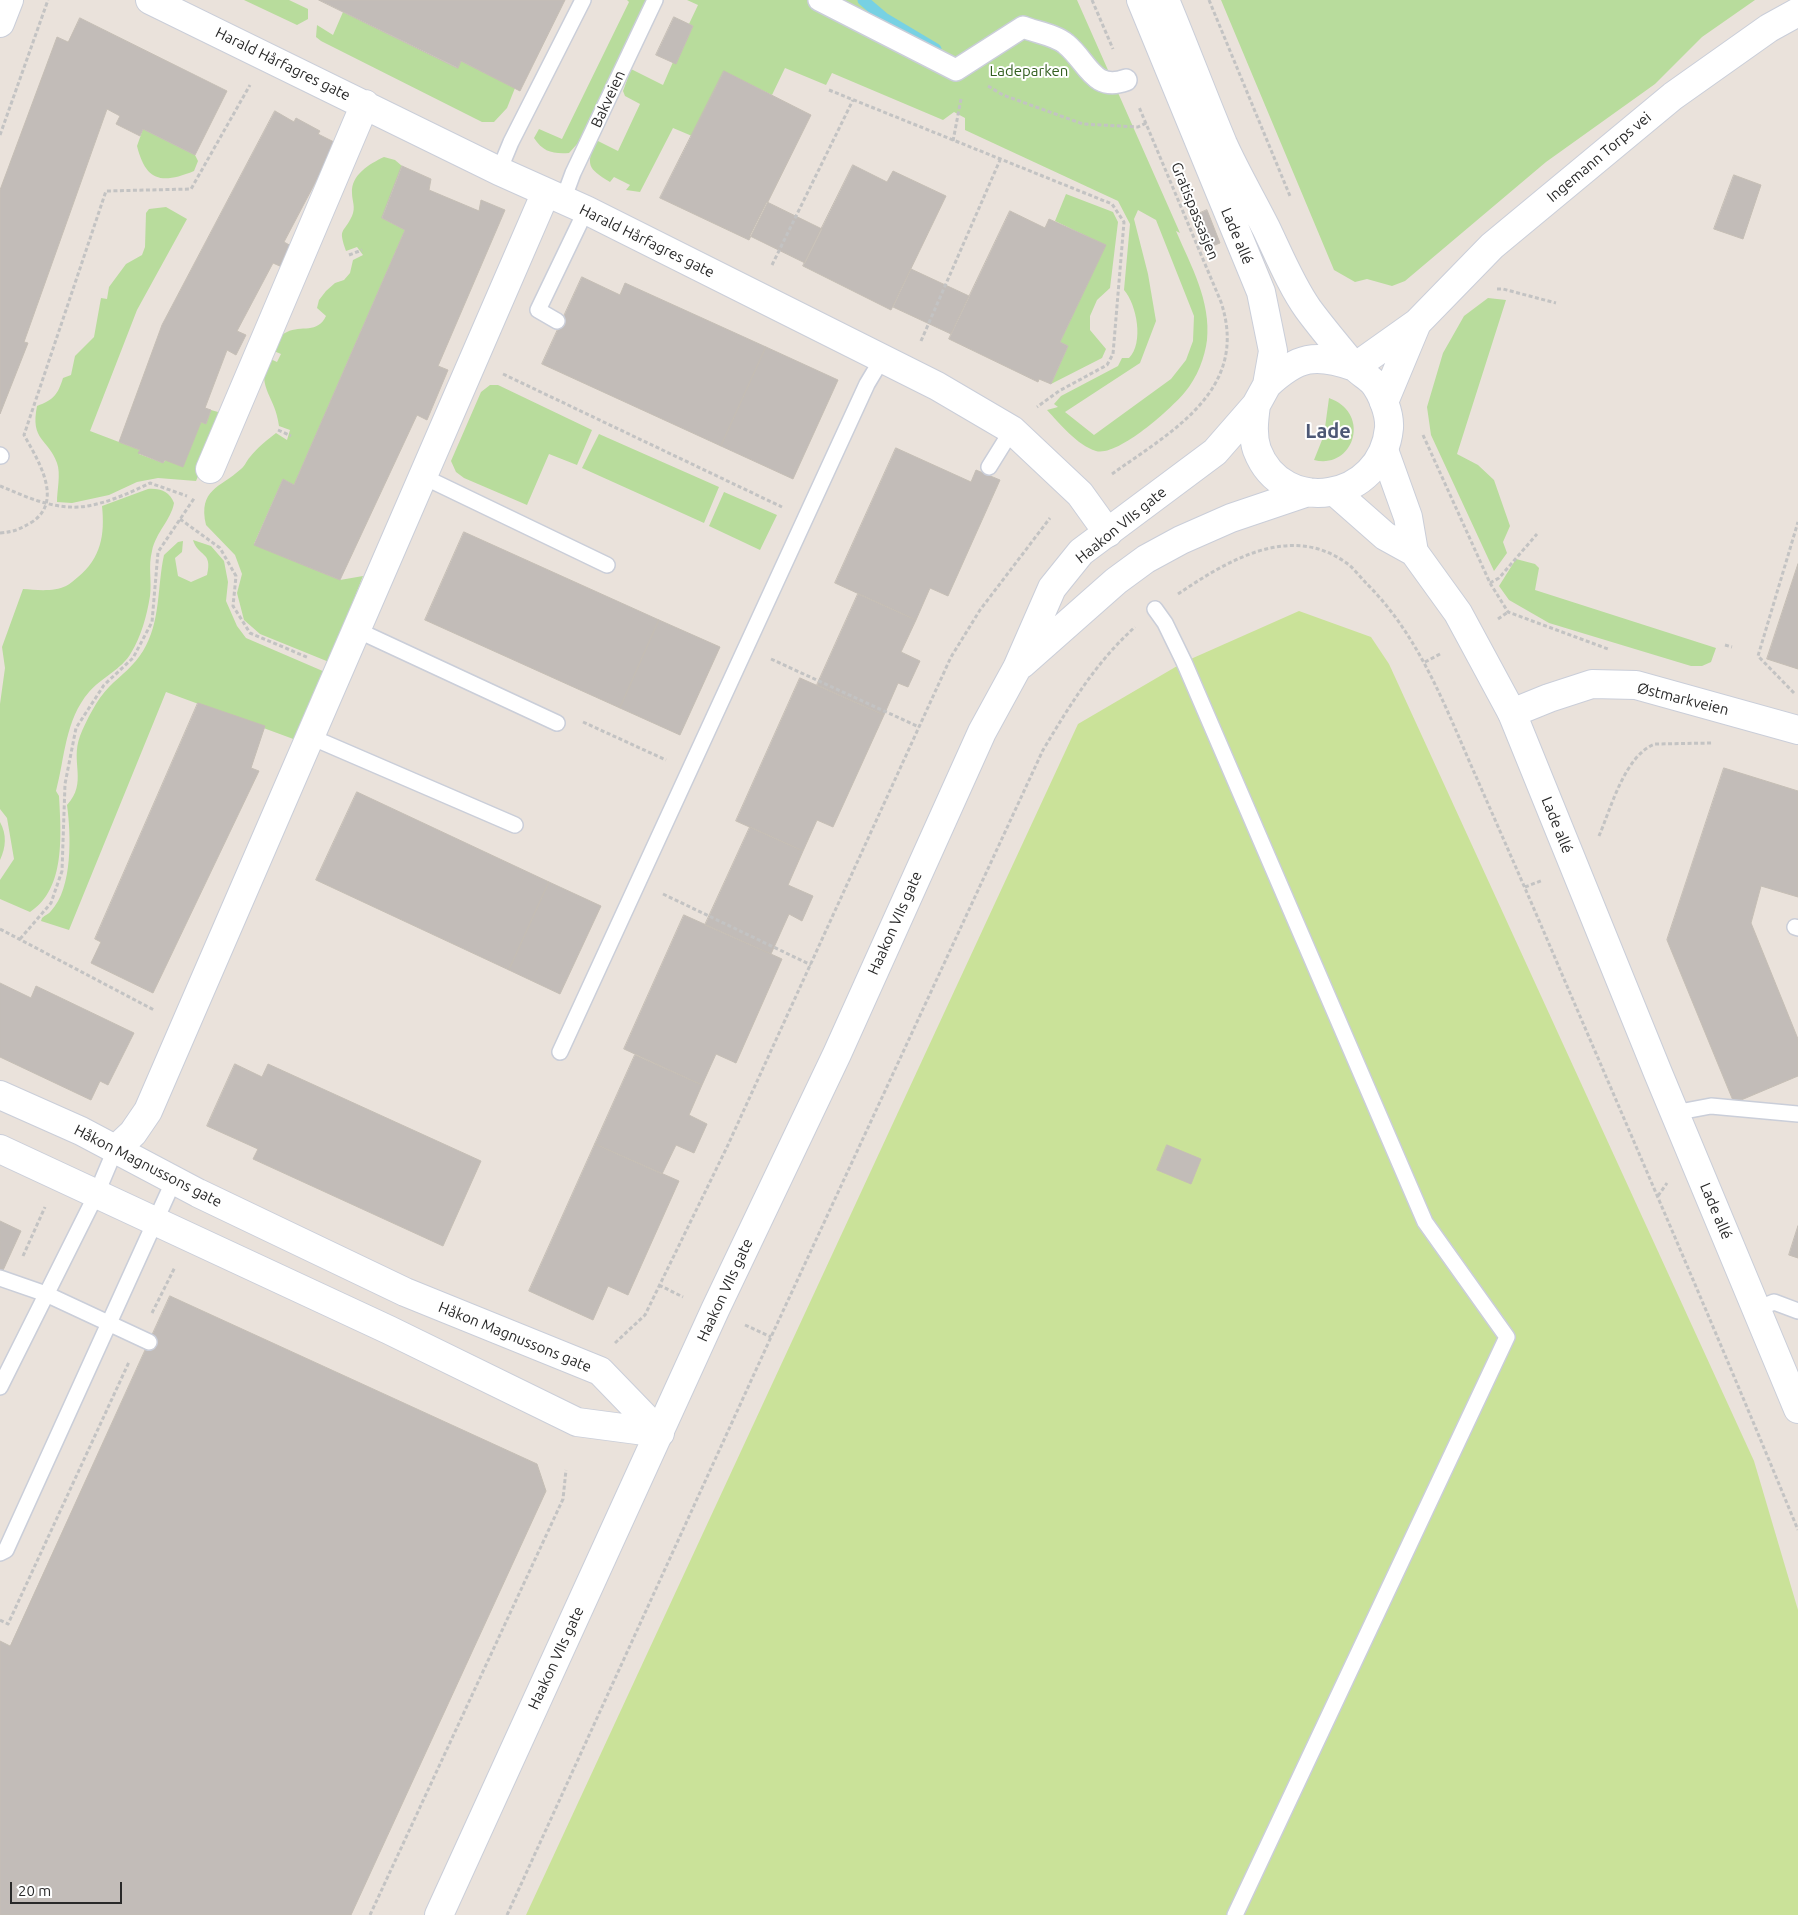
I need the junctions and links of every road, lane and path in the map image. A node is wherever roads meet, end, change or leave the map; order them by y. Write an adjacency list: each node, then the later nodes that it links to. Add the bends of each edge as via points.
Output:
1 (9, 0): 12 (street)
2 (48, 0): 21 (path)
3 (150, 0): 19 (street, Harald Hårfagres gate)
4 (583, 0): 24 (lane)
5 (655, 0): 25 (lane, Bakveien, via 573,173)
6 (819, 0): 14 (street, via 956,70 1023,27 1065,42 1099,81 1115,84)
7 (1092, 0): 14 (path, Gratispassasjen)
8 (1141, 0): 38 (street, Lade allé, via 1261,292 1273,351)
9 (1165, 0): 37 (street, Lade allé, via 1224,146 1292,281 1307,308)
10 (1209, 0): 26 (path)
11 (1798, 12): 33 (street, Ingemann Torps vei, via 1769,28 1673,96 1492,246)
12 (0, 23)
13 (255, 76): 53 (path, via 191,189 106,191 24,435 41,466 47,488)
14 (1126, 80): 20 (path, Gratispassasjen)
15 (828, 90): 18 (path)
16 (963, 91): 22 (path)
17 (1003, 95): 20 (path, via 1083,124 1138,127)
18 (852, 100): 22 (path); 29 (path)
19 (365, 104): 24 (street, Harald Hårfagres gate); 47 (street)
20 (1146, 123): 48 (path, Gratispassasjen, via 1225,316 1227,348 1217,380 1198,409)
21 (0, 135)
22 (953, 140): 23 (path)
23 (1000, 160): 34 (path); 39 (path, via 1112,204 1124,222 1113,354 1107,364)
24 (499, 171): 25 (street, Harald Hårfagres gate)
25 (565, 201): 32 (lane, Bakveien, via 538,310); 35 (street, Harald Hårfagres gate); 36 (street)
26 (1293, 202)
27 (362, 250): 28 (path)
28 (349, 255)
29 (768, 272)
30 (1488, 291): 31 (path, via 1503,289)
31 (1556, 304)
32 (557, 321)
33 (1417, 323): 37 (street, Ingemann Torps vei); 40 (street, Ingemann Torps vei)
34 (918, 346)
35 (882, 358): 42 (street, Harald Hårfagres gate); 54 (lane)
36 (474, 360): 49 (street); 54 (path)
37 (1355, 368): 38 (street, Lade allé, via 1332,359 1308,359 1285,368); 40 (street, Lade allé, via 1373,382)
38 (1261, 395): 51 (street, Lade allé, via 1253,428 1257,450 1269,470 1287,484); 59 (street, Haakon VIIs gate, via 1215,452)
39 (1045, 400)
40 (1384, 402): 45 (street, Lade allé, via 1389,426)
41 (278, 430): 44 (path)
42 (1012, 430): 46 (lane); 59 (street, Harald Hårfagres gate, via 1080,494)
43 (1423, 434): 63 (path)
44 (290, 436)
45 (1384, 450): 51 (street, Lade allé, via 1373,470 1355,484); 61 (street, Lade allé, via 1408,518)
46 (989, 467)
47 (210, 469): 52 (path)
48 (1112, 474)
49 (424, 477): 62 (lane); 65 (street)
50 (0, 486): 53 (path)
51 (1321, 492): 61 (street, Lade allé); 70 (street, Haakon VIIs gate, via 1231,518 1146,560)
52 (194, 498): 53 (path, via 150,483 118,498 71,508); 56 (path)
53 (46, 503): 58 (path, via 41,516 17,532)
54 (805, 518): 68 (lane)
55 (1050, 518): 75 (path, via 980,610 951,657)
56 (180, 519): 71 (path, via 220,548 236,576 233,606 250,633); 86 (path, via 158,552 152,622 133,658 104,685 76,728 65,784 62,871 51,904)
57 (1798, 522): 72 (path, via 1758,656)
58 (0, 533)
59 (1108, 533): 70 (street, Haakon VIIs gate, via 1081,552 1052,588)
60 (1537, 534): 63 (path, via 1499,578)
61 (1414, 552): 73 (street, Lade allé, via 1458,612)
62 (607, 565)
63 (1490, 583): 69 (path, via 1508,612)
64 (1155, 609): 84 (path, via 1205,575 1281,544 1310,546 1346,562 1382,600 1414,643); 108 (path, via 1103,659 1074,698 1043,750); 121 (lane, via 1184,662 1425,1222 1507,1337)
65 (358, 630): 71 (street); 74 (lane)
66 (1725, 644): 67 (path)
67 (1732, 647)
68 (746, 648): 75 (path); 79 (lane)
69 (1610, 650)
70 (1017, 668): 113 (street, Haakon VIIs gate, via 982,732 837,1054 714,1310)
71 (340, 671): 77 (street)
72 (1798, 697)
73 (1512, 713): 76 (street, Østmarkveien, via 1592,684 1636,685); 91 (street, Lade allé)
74 (557, 723): 79 (path, via 573,718)
75 (919, 727): 87 (path)
76 (1798, 730)
77 (311, 737): 80 (lane); 88 (street)
78 (1713, 743): 81 (path, via 1646,747 1632,760)
79 (689, 770): 83 (lane)
80 (516, 825)
81 (1599, 837)
82 (1548, 877): 84 (path)
83 (638, 882): 87 (path); 89 (lane)
84 (1525, 887): 115 (path, via 1718,1335)
85 (0, 929): 86 (path)
86 (20, 940): 88 (path)
87 (811, 965): 101 (path)
88 (185, 1026): 94 (street, via 148,1112)
89 (560, 1052)
90 (0, 1095): 94 (street, Håkon Magnussons gate)
91 (1674, 1113): 92 (lane, via 1711,1106); 104 (street, Lade allé)
92 (1798, 1114)
93 (0, 1149): 96 (street)
94 (115, 1150): 95 (street, Håkon Magnussons gate); 96 (lane)
95 (174, 1180): 98 (lane); 113 (street, Håkon Magnussons gate, via 405,1292 600,1371)
96 (96, 1195): 98 (street); 102 (lane)
97 (45, 1206): 100 (path)
98 (155, 1223): 106 (lane); 113 (street, via 389,1330 576,1422)
99 (178, 1260): 109 (path)
100 (6, 1280): 102 (lane)
101 (660, 1285): 103 (path); 110 (path, via 645,1315)
102 (46, 1294): 106 (lane); 111 (lane)
103 (684, 1297)
104 (1757, 1309): 105 (lane, via 1774,1302); 112 (street, Lade allé)
105 (1798, 1311)
106 (108, 1321): 109 (lane); 116 (lane, via 6,1550)
107 (745, 1325): 108 (path)
108 (771, 1337): 120 (path)
109 (145, 1339): 117 (path, via 8,1624)
110 (609, 1349)
111 (0, 1387)
112 (1798, 1408)
113 (660, 1433): 119 (street, Haakon VIIs gate)
114 (566, 1470): 118 (path, via 563,1499)
115 (1798, 1530)
116 (0, 1553)
117 (0, 1620)
118 (370, 1915)
119 (439, 1915)
120 (507, 1915)
121 (1235, 1915)

